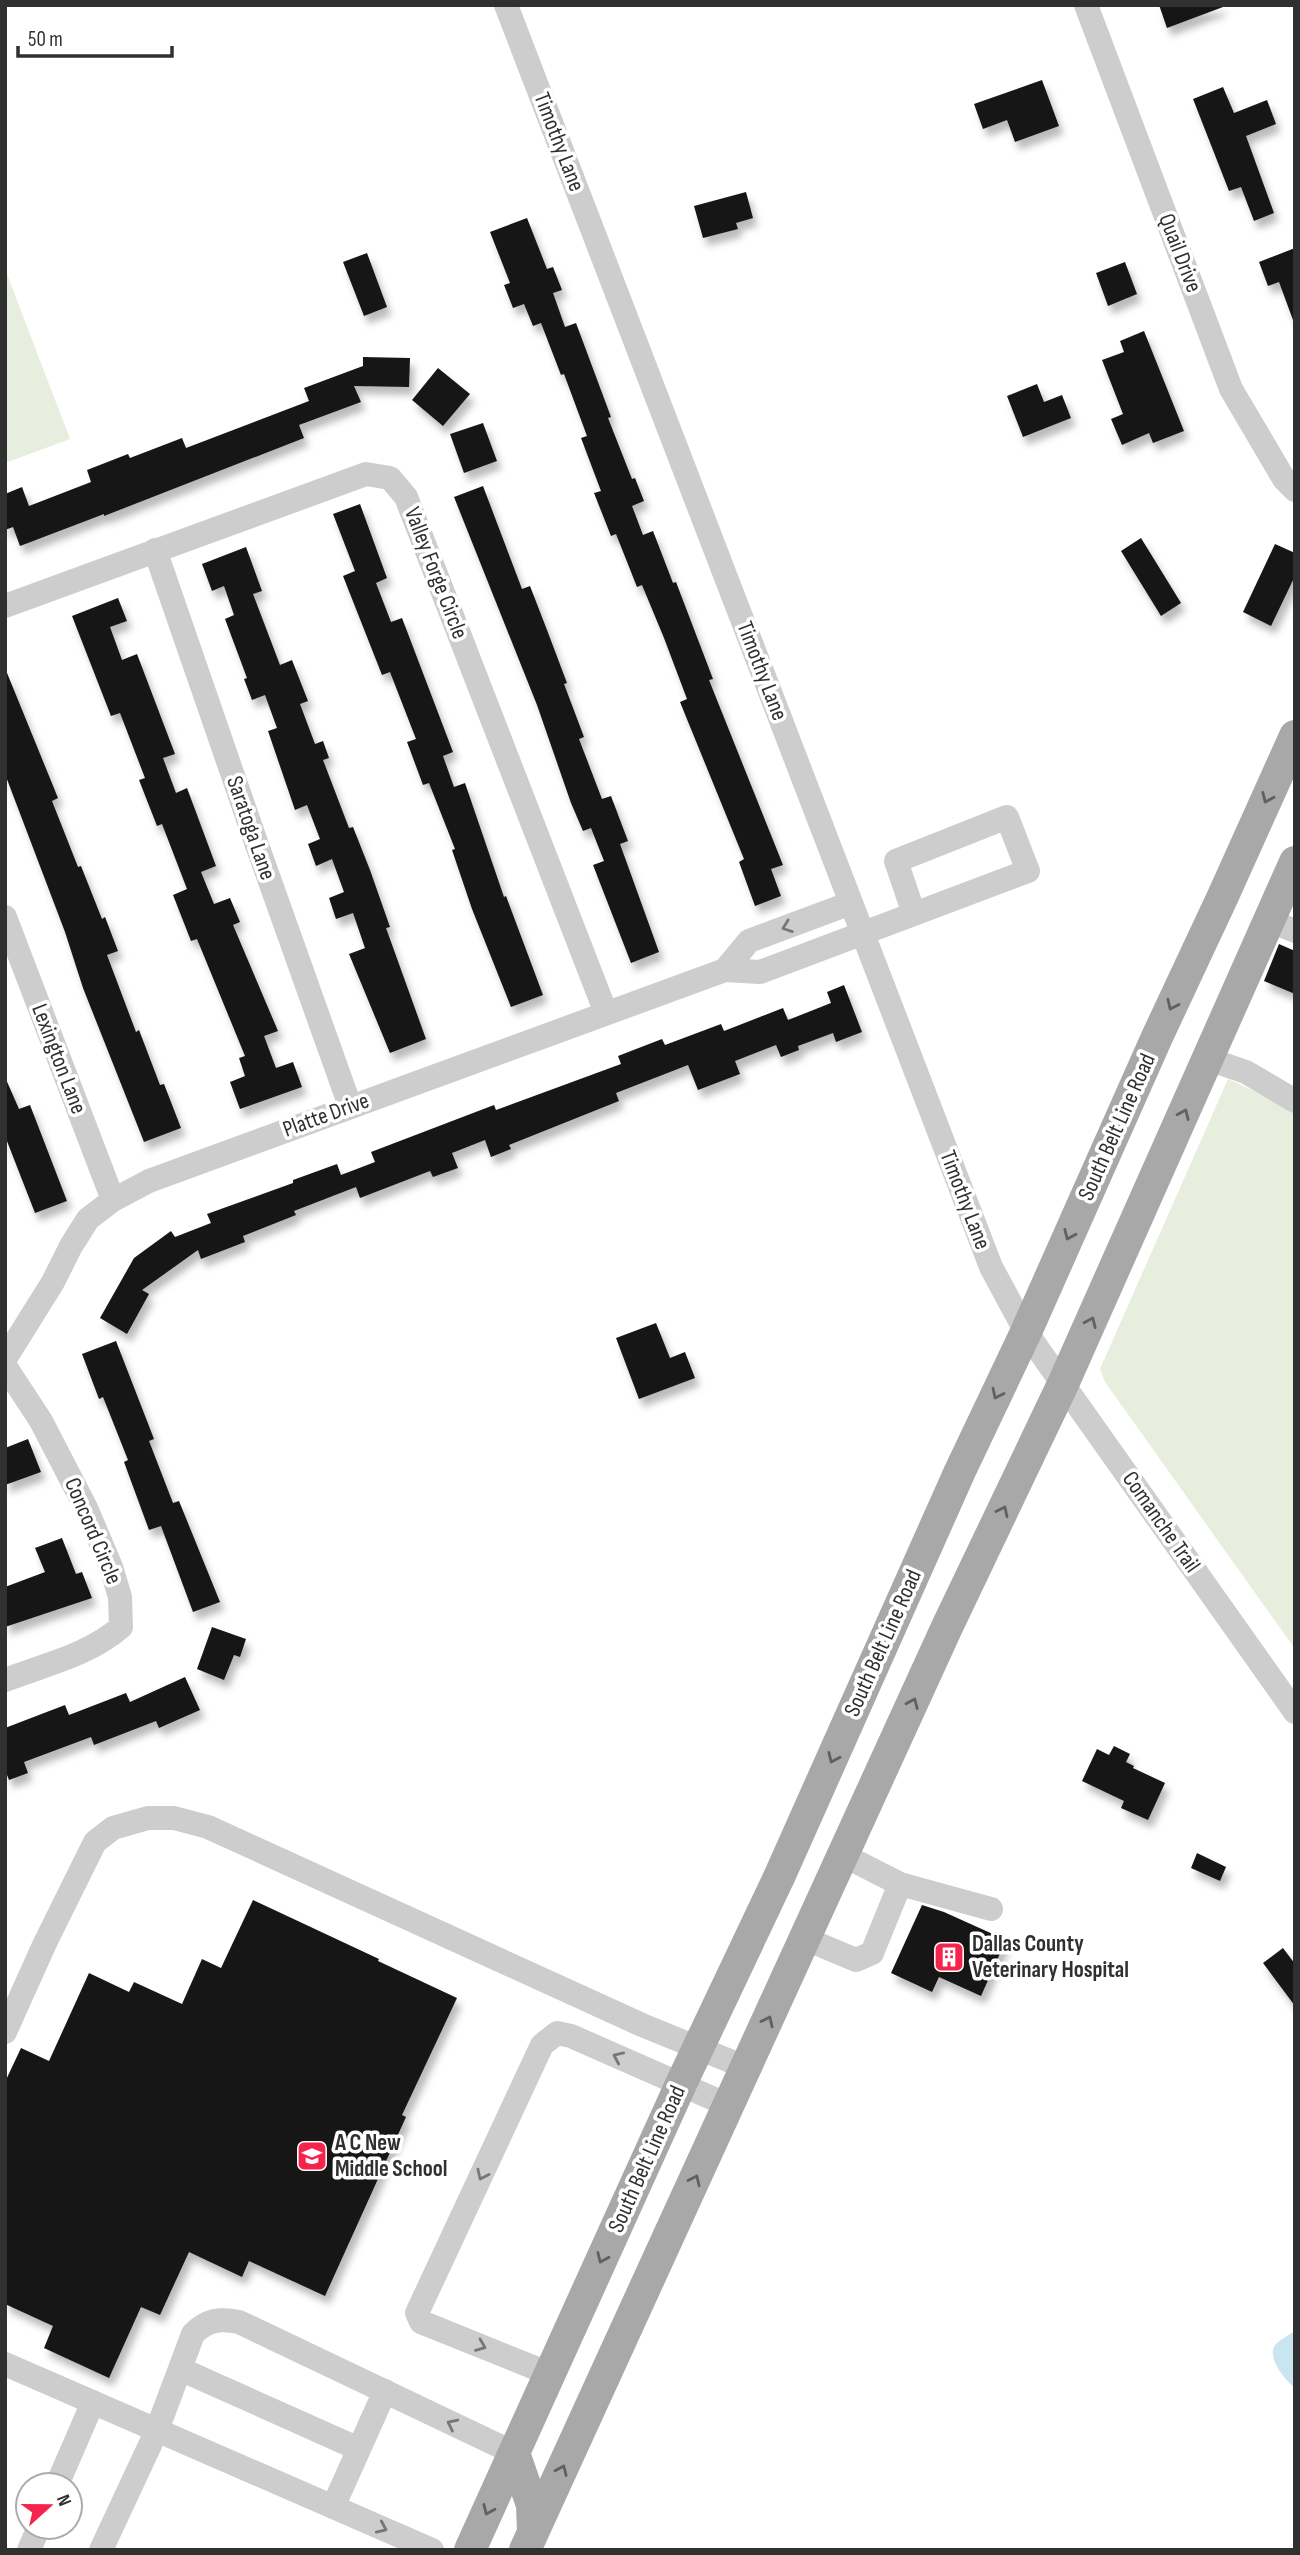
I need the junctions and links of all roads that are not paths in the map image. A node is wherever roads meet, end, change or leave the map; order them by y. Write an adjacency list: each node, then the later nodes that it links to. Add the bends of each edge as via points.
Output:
1 (506, 5): 8 (street, Timothy Lane)
2 (1086, 5): 3 (street, Quail Drive, via 1231,389)
3 (1295, 491)
4 (155, 550): 5 (street, Valley Forge Circle); 14 (street, Valley Forge Circle, via 366,474 390,478 406,497); 17 (street, Saratoga Lane)
5 (5, 606)
6 (1295, 736): 19 (main road, South Belt Line Road, one-way to 19)
7 (1295, 862): 11 (main road)
8 (851, 903): 12 (street, Timothy Lane); 13 (street, one-way to 13, via 749,941)
9 (914, 914): 9 (street, Platte Drive, via 1028,871 1007,817 896,861); 12 (street, Platte Drive)
10 (5, 917): 18 (street, Lexington Lane)
11 (1282, 925): 15 (main road)
12 (863, 934): 13 (street, Platte Drive, via 760,972); 19 (street, Timothy Lane, via 991,1267)
13 (725, 970): 14 (street, Platte Drive)
14 (606, 1013): 17 (street, Platte Drive)
15 (1208, 1059): 16 (street, via 1246,1072); 22 (main road, one-way to 15)
16 (1295, 1101)
17 (350, 1106): 18 (street, Platte Drive, via 149,1181)
18 (113, 1200): 20 (street, Platte Drive, via 88,1219)
19 (1026, 1332): 22 (street, Comanche Trail); 30 (main road, South Belt Line Road, one-way to 30)
20 (5, 1359)
21 (5, 1366): 23 (street, Concord Circle, via 41,1421 86,1508 121,1597 121,1627 107,1639)
22 (1063, 1384): 24 (street, Comanche Trail); 25 (main road, one-way to 22)
23 (5, 1680)
24 (1295, 1712)
25 (843, 1855): 26 (street); 28 (main road)
26 (900, 1884): 27 (street); 28 (street, via 872,1953 856,1960)
27 (991, 1909)
28 (806, 1939): 31 (main road, one-way to 28)
29 (5, 2032): 30 (street, via 94,1842 113,1828 148,1818 174,1818 208,1827)
30 (698, 2048): 31 (street); 32 (main road, South Belt Line Road)
31 (747, 2068): 33 (main road)
32 (681, 2084): 33 (street); 36 (main road, South Belt Line Road, one-way to 36); 36 (street, one-way to 36, via 571,2036 557,2033 542,2045 417,2313 421,2322)
33 (730, 2106): 37 (main road, one-way to 33)
34 (5, 2364): 39 (street)
35 (180, 2369): 38 (street, via 192,2334 221,2318 239,2322); 40 (street); 41 (street)
36 (550, 2374): 37 (main road, via 568,2379); 42 (main road, South Belt Line Road)
37 (605, 2375): 45 (main road, one-way to 37)
38 (385, 2391): 41 (street); 42 (street, one-way to 38)
39 (93, 2402): 40 (street); 43 (street)
40 (157, 2430): 44 (street); 46 (street)
41 (359, 2449): 44 (street)
42 (514, 2453): 45 (main road, via 532,2505); 48 (main road, South Belt Line Road, one-way to 48)
43 (63, 2471)
44 (333, 2507): 47 (street, one-way to 47)
45 (529, 2541)
46 (101, 2550)
47 (432, 2550)
48 (470, 2550)

